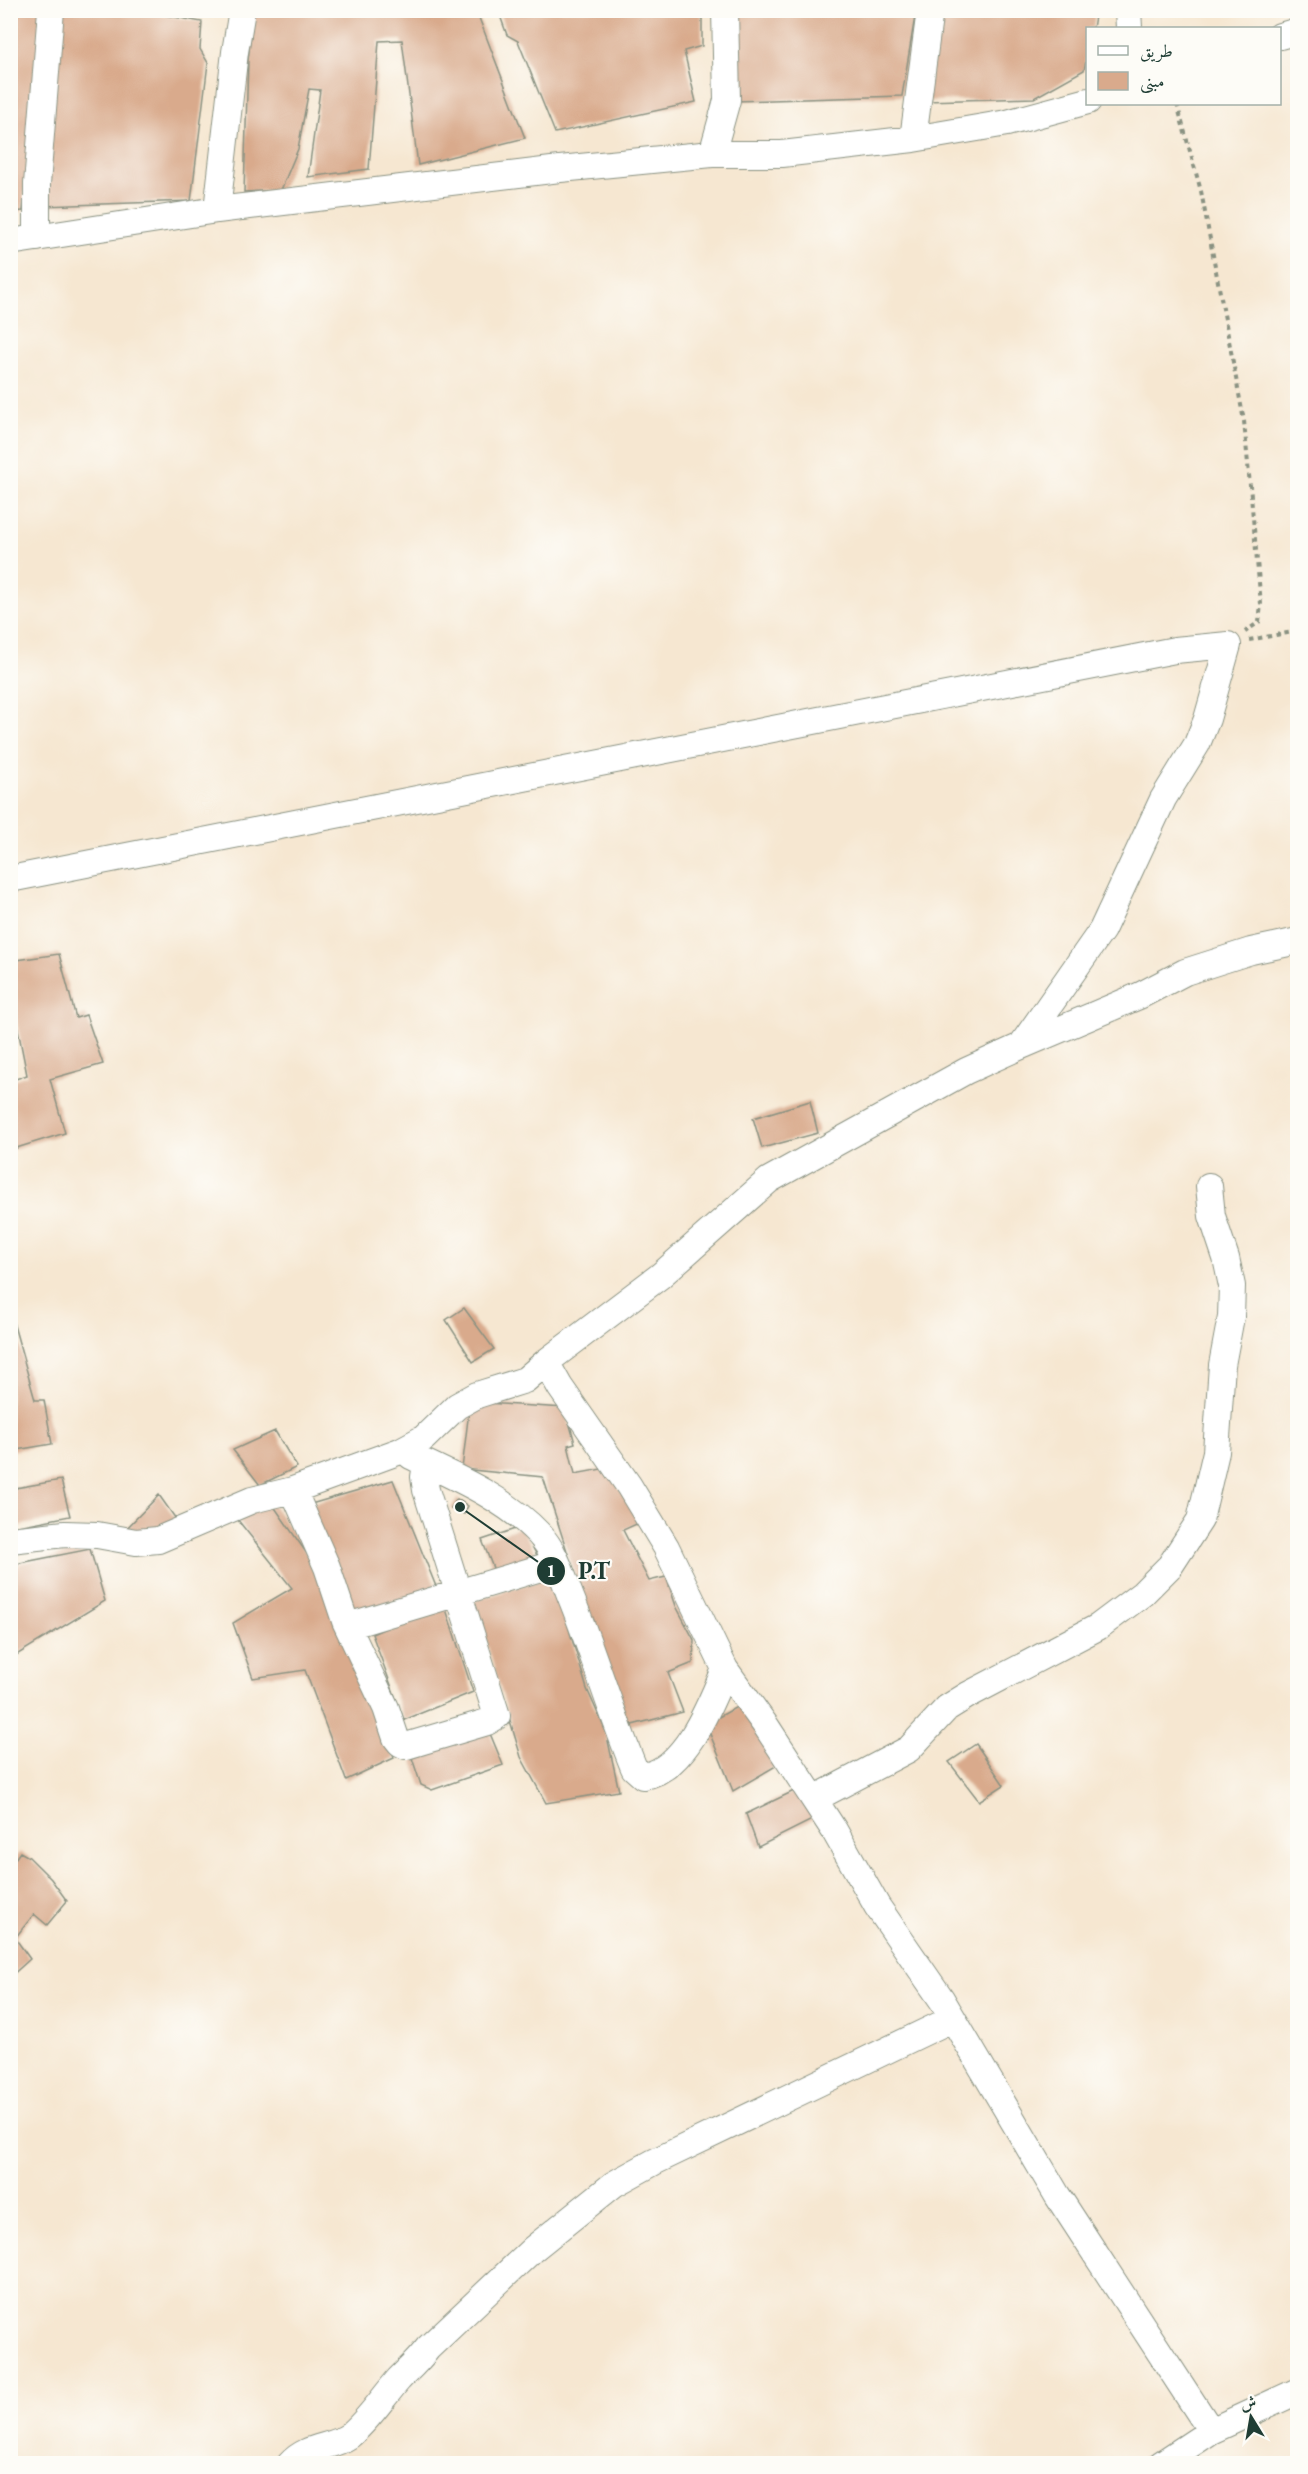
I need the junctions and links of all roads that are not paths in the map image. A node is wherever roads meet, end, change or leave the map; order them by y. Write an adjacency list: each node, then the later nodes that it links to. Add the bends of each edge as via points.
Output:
1 (51, 10): 13 (street, via 37,184)
2 (242, 10): 12 (street)
3 (725, 10): 11 (street, via 727,100)
4 (930, 10): 10 (street)
5 (1128, 10): 6 (street)
6 (1129, 27)
7 (1298, 31): 8 (street)
8 (1281, 36)
9 (1086, 102): 10 (street, via 1007,123)
10 (913, 139): 11 (street, via 782,154)
11 (712, 154): 12 (street)
12 (217, 210): 13 (street)
13 (37, 238): 14 (street)
14 (10, 242)
15 (10, 879): 17 (street, via 1163,653 1228,645 1197,744 1163,799 1102,930)
16 (1298, 941): 17 (street, via 1185,972)
17 (1021, 1046): 19 (street, via 966,1071 769,1180 660,1276)
18 (1209, 1186): 28 (street, via 1212,1216 1232,1286 1216,1452 1200,1520 1170,1566 1098,1628 968,1695 947,1708 909,1749)
19 (546, 1362): 20 (street, via 525,1380 477,1395 457,1406 423,1438); 27 (street, via 666,1547)
20 (400, 1451): 21 (street); 22 (street)
21 (426, 1464): 24 (street, via 497,1500 525,1521 547,1544); 25 (street, via 426,1490)
22 (293, 1490): 23 (street, via 252,1500 147,1542 65,1534); 26 (street)
23 (10, 1540)
24 (557, 1563): 25 (street); 27 (street, via 625,1747 643,1776 662,1770 692,1737 707,1715)
25 (458, 1593): 26 (street); 26 (street, via 497,1716 488,1722 406,1746 400,1743)
26 (348, 1626)
27 (726, 1669): 28 (street)
28 (814, 1799): 29 (street, via 877,1906)
29 (952, 2019): 31 (street, via 1057,2195); 32 (street, via 614,2184 533,2249 428,2348 351,2434)
30 (1298, 2391): 31 (street)
31 (1210, 2432): 34 (street)
32 (327, 2454): 33 (street, via 307,2451)
33 (290, 2463)
34 (1161, 2463)

